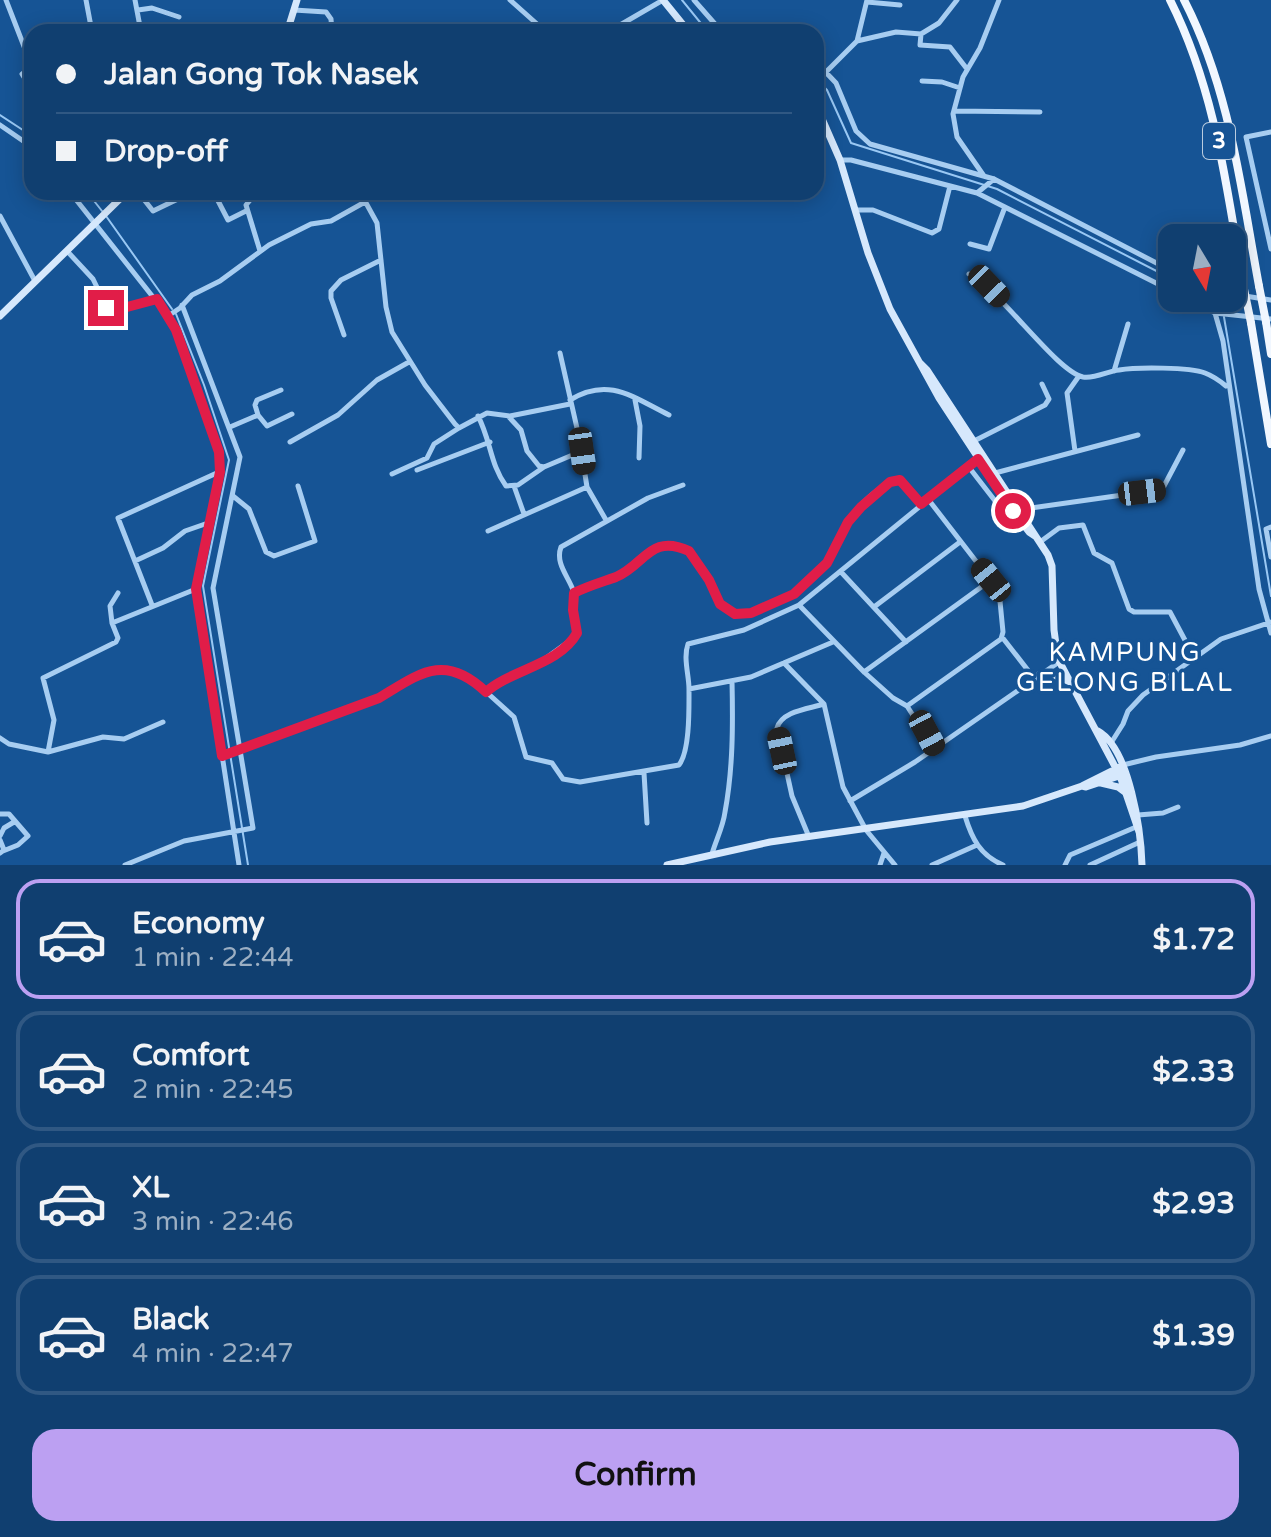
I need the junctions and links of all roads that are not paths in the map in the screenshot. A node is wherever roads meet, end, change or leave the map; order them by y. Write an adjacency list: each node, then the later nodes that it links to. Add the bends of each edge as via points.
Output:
1 (6, 0): 27 (street)
2 (86, 0): 17 (street)
3 (135, 0): 14 (street)
4 (297, 0): 15 (main road)
5 (510, 0): 21 (street)
6 (663, 0): 22 (street); 23 (main road)
7 (694, 0): 24 (street)
8 (957, 0): 25 (street, via 939,23)
9 (999, 0): 28 (street)
10 (1170, 0): 95 (main road, 3, bridge, via 1188,35 1213,111)
11 (1184, 0): 71 (main road, 3, bridge, via 1225,107)
12 (867, 1): 13 (street); 26 (street)
13 (900, 5)
14 (138, 10): 16 (street, via 152,8); 18 (street)
15 (294, 10): 19 (main road); 20 (street, via 329,14)
16 (179, 17)
17 (90, 24)
18 (140, 24)
19 (290, 24)
20 (331, 24)
21 (537, 24)
22 (622, 24)
23 (679, 24)
24 (715, 24)
25 (921, 34): 26 (street, via 896,32); 28 (street, via 920,45 950,47)
26 (857, 41): 29 (street)
27 (24, 46)
28 (967, 69): 31 (street)
29 (824, 74): 39 (street, via 840,90 856,131 870,144)
30 (922, 81): 31 (street)
31 (960, 88): 32 (street)
32 (954, 111): 33 (street); 39 (street, via 957,137)
33 (1040, 112)
34 (824, 123): 38 (main road)
35 (0, 125): 37 (street)
36 (1271, 132): 56 (street, via 1246,137)
37 (24, 142)
38 (840, 160): 41 (street); 51 (main road)
39 (984, 176): 40 (street)
40 (991, 181): 42 (street); 60 (street)
41 (950, 186): 42 (street); 51 (street, via 939,229 932,233 873,210)
42 (978, 192): 50 (street)
43 (76, 200): 54 (street)
44 (119, 200): 54 (main road)
45 (144, 200): 46 (street, via 153,211)
46 (176, 200)
47 (218, 200): 52 (street, via 228,220)
48 (251, 200): 52 (street)
49 (365, 202): 58 (street); 59 (street, via 377,223)
50 (1005, 207): 55 (street, via 989,249); 63 (street)
51 (855, 210): 77 (main road, via 884,297)
52 (246, 211): 58 (street)
53 (0, 216): 62 (street)
54 (95, 224): 57 (main road); 65 (street)
55 (970, 244)
56 (1271, 249)
57 (67, 251): 62 (main road); 65 (street, via 93,279 108,310)
58 (260, 251): 67 (street)
59 (381, 260): 73 (street, via 341,280 331,291); 76 (street, via 387,315)
60 (1158, 264)
61 (969, 274): 79 (street, via 989,286)
62 (35, 282): 69 (main road)
63 (1158, 284)
64 (1246, 296): 66 (street)
65 (157, 299): 70 (street)
66 (1271, 300)
67 (181, 307): 70 (street); 90 (street)
68 (1215, 313): 71 (street); 81 (street)
69 (0, 316)
70 (169, 316): 106 (street, via 217,444)
71 (1268, 321): 75 (main road, 3)
72 (1128, 324): 78 (street)
73 (344, 335)
74 (560, 353): 84 (street)
75 (1271, 354)
76 (409, 362): 91 (street); 93 (street, via 377,380 334,418)
77 (920, 363): 96 (main road); 101 (main road)
78 (1114, 371): 79 (street); 81 (street, via 1195,371)
79 (1079, 376): 99 (street, via 1067,393)
80 (1042, 384): 96 (street, via 1048,403)
81 (1227, 386): 136 (street)
82 (281, 390): 86 (street, via 257,400)
83 (635, 399): 84 (street, via 607,388 582,393); 87 (street); 100 (street)
84 (570, 402): 89 (street); 98 (street)
85 (292, 414): 86 (street, via 267,426)
86 (258, 415): 90 (street)
87 (669, 415)
88 (478, 416): 89 (street); 91 (street); 94 (street)
89 (508, 416): 104 (street, via 521,430 534,462)
90 (230, 427): 113 (street, via 241,462)
91 (459, 428): 108 (street, via 434,444 427,458)
92 (1138, 435): 99 (street)
93 (290, 442)
94 (490, 442): 105 (street); 111 (street, via 497,473 506,486)
95 (1271, 444)
96 (977, 445): 101 (main road); 102 (main road)
97 (1183, 450): 118 (street, via 1158,490)
98 (582, 451): 104 (street); 112 (street)
99 (1075, 451): 107 (street)
100 (639, 458)
101 (978, 459): 102 (main road); 103 (street); 118 (main road)
102 (987, 462): 107 (main road)
103 (968, 466): 114 (street); 118 (street)
104 (544, 467): 111 (street)
105 (417, 470)
106 (220, 472): 121 (street); 127 (street, via 118,518)
107 (995, 473): 118 (main road)
108 (392, 474)
109 (683, 485): 120 (street)
110 (298, 486): 115 (street, via 315,540 304,547 267,554)
111 (514, 486): 119 (street)
112 (587, 487): 119 (street); 120 (street)
113 (233, 496): 115 (street); 117 (street)
114 (928, 499): 116 (street); 125 (street)
115 (245, 504): 117 (street)
116 (921, 504): 128 (street); 132 (street, via 900,480 890,482 848,522 819,572 792,596 748,614 722,607 693,555 670,546 653,548 618,576)
117 (229, 511): 159 (street, via 213,593)
118 (1013, 512): 124 (main road)
119 (524, 514): 123 (street)
120 (606, 520): 132 (street, via 559,549)
121 (208, 523): 127 (street); 130 (street)
122 (1268, 528): 126 (street)
123 (488, 531)
124 (1038, 539): 142 (street, via 1059,528 1083,525 1094,553 1112,563 1129,609 1170,612); 143 (main road, via 1052,566)
125 (960, 542): 129 (street); 135 (street)
126 (1271, 557)
127 (135, 561): 133 (street)
128 (841, 572): 134 (street); 135 (street)
129 (991, 580): 139 (street, via 1001,597); 141 (street)
130 (196, 589): 133 (street); 162 (street)
131 (118, 593): 137 (street, via 110,606)
132 (574, 593): 150 (street, via 577,633 571,642)
133 (152, 605): 137 (street)
134 (799, 605): 140 (street); 149 (street, via 738,632 691,642 686,651)
135 (874, 607): 141 (street)
136 (1269, 622): 138 (street); 142 (street, via 1221,639)
137 (112, 623): 160 (street, via 116,642 43,678 54,720)
138 (1271, 633)
139 (1002, 637): 146 (street); 152 (street)
140 (833, 642): 144 (street); 145 (street)
141 (906, 642): 145 (street)
142 (1195, 659): 157 (street, via 1134,702)
143 (1059, 662): 146 (street); 148 (main road)
144 (784, 663): 147 (street); 151 (street)
145 (864, 672): 152 (street)
146 (1037, 676): 148 (main road); 158 (street)
147 (732, 681): 149 (street); 183 (street, via 728,797)
148 (1068, 681): 154 (main road)
149 (689, 689): 164 (street, via 682,761)
150 (486, 692): 159 (street, via 456,671 420,674 379,698); 164 (street, via 515,719 526,757 552,763 563,779 580,782)
151 (824, 704): 167 (street); 177 (street, via 786,716 777,725 792,796)
152 (907, 706): 158 (street)
153 (163, 722): 160 (street, via 124,739 103,737)
154 (1098, 731): 157 (main road); 161 (main road)
155 (1271, 736): 163 (street, via 1126,763)
156 (0, 738): 160 (street)
157 (1110, 743): 163 (main road)
158 (934, 748): 167 (street)
159 (241, 750): 162 (street); 176 (street, via 253,828)
160 (48, 752)
161 (1109, 755): 163 (main road); 165 (main road)
162 (222, 756): 176 (street)
163 (1121, 771): 165 (main road); 166 (main road); 170 (main road)
164 (644, 773): 173 (street)
165 (1100, 780): 166 (main road); 171 (main road, via 1023,806)
166 (1127, 795): 175 (main road)
167 (850, 801): 174 (street)
168 (1178, 807): 170 (street)
169 (0, 814): 172 (street, via 9,814)
170 (1138, 815): 175 (main road)
171 (965, 816): 174 (main road); 179 (street)
172 (14, 822): 178 (street); 181 (street, via 28,836)
173 (647, 823)
174 (866, 830): 177 (main road); 182 (street)
175 (1138, 830): 180 (main road); 192 (street, via 1070,855)
176 (233, 832): 185 (street, via 184,841); 186 (street)
177 (809, 837): 183 (main road)
178 (0, 838): 181 (street)
179 (977, 845): 190 (street); 191 (street)
180 (1141, 846): 193 (street); 194 (main road)
181 (2, 852)
182 (884, 852): 188 (street); 189 (street)
183 (712, 854): 184 (main road)
184 (695, 862): 187 (main road)
185 (125, 865)
186 (239, 865)
187 (667, 865)
188 (880, 865)
189 (895, 865)
190 (932, 865)
191 (1003, 865)
192 (1065, 865)
193 (1090, 865)
194 (1142, 865)

